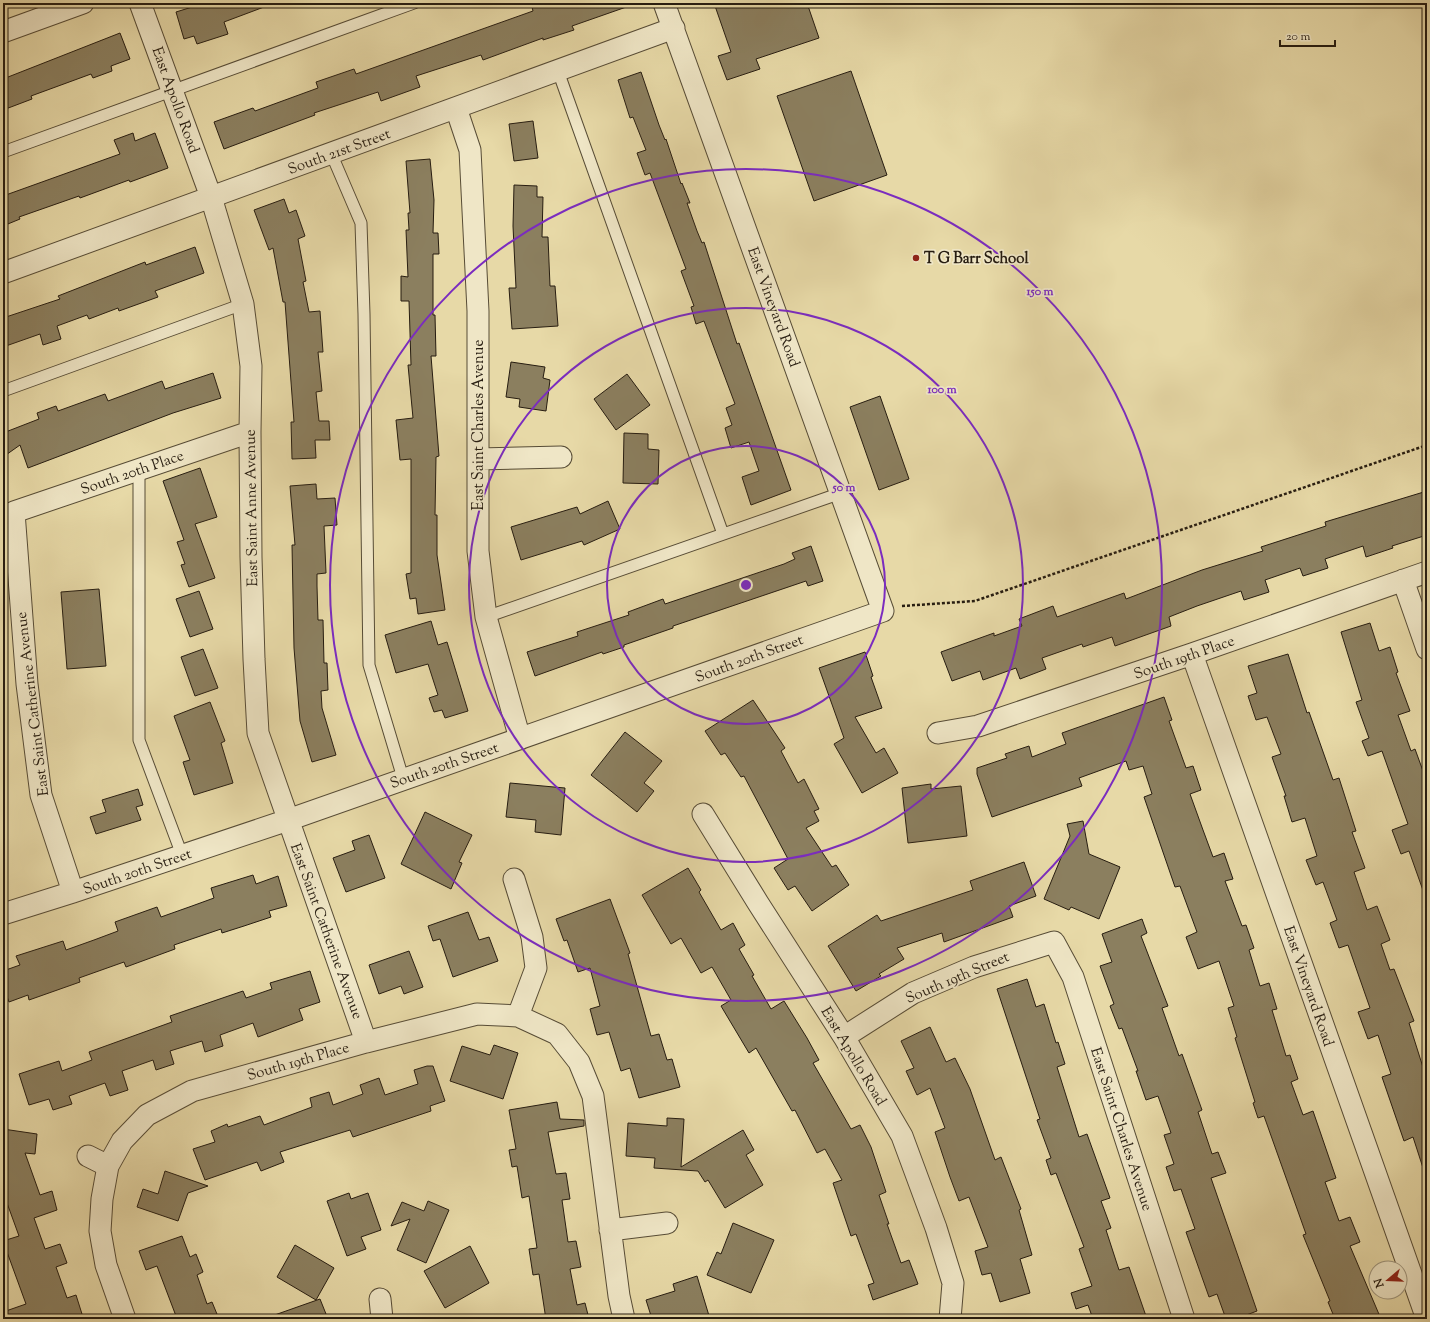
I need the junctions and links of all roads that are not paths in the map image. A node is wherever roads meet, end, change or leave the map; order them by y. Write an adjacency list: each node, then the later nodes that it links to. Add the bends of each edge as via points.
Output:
1 (83, 3): 6 (street)
2 (140, 3): 8 (street, East Apollo Road)
3 (414, 3): 8 (lane)
4 (664, 3): 5 (street, East Vineyard Road)
5 (674, 28): 7 (street, South 21st Street); 20 (street, East Vineyard Road)
6 (3, 32)
7 (558, 71): 9 (street, South 21st Street); 22 (lane)
8 (172, 89): 10 (lane); 12 (street, East Apollo Road)
9 (456, 108): 11 (street, South 21st Street); 18 (street, East Saint Charles Avenue, via 470,150 478,311)
10 (3, 152)
11 (331, 154): 12 (street, South 21st Street); 31 (lane, via 361,223 369,665)
12 (211, 197): 13 (street, South 21st Street); 14 (street, East Saint Anne Avenue)
13 (3, 273)
14 (243, 304): 15 (lane); 16 (street, East Saint Anne Avenue, via 251,366)
15 (3, 391)
16 (250, 432): 19 (street, South 20th Place); 33 (street, East Saint Anne Avenue, via 254,659 258,733)
17 (561, 457): 18 (street)
18 (478, 459): 26 (street, East Saint Charles Avenue, via 478,551)
19 (139, 469): 21 (street, South 20th Place); 34 (lane, via 140,740)
20 (841, 493): 22 (lane); 25 (street, East Vineyard Road)
21 (14, 512): 36 (street, East Saint Catherine Avenue, via 27,684 41,795)
22 (724, 534): 26 (lane)
23 (1427, 572): 24 (street, South 19th Place)
24 (1403, 580): 27 (street); 28 (street, South 19th Place)
25 (882, 611): 30 (street, South 20th Street)
26 (486, 617): 30 (street, East Saint Charles Avenue)
27 (1427, 649)
28 (1192, 654): 29 (street, South 19th Place, via 978,726); 50 (street, East Vineyard Road)
29 (938, 733)
30 (520, 739): 31 (street, South 20th Street)
31 (403, 778): 33 (street, South 20th Street)
32 (703, 814): 40 (street, East Apollo Road)
33 (288, 820): 34 (street, South 20th Street); 41 (street, East Saint Catherine Avenue)
34 (182, 855): 36 (street, South 20th Street)
35 (514, 878): 39 (street, via 532,937 536,968)
36 (73, 892): 37 (street, South 20th Street)
37 (3, 914)
38 (1054, 942): 40 (street, South 19th Street, via 974,967 913,993); 49 (street, East Saint Charles Avenue, via 1072,977)
39 (518, 1016): 41 (street, South 19th Place, via 477,1014); 45 (street, via 557,1034 579,1062 593,1096)
40 (844, 1037): 48 (street, East Apollo Road, via 902,1136 953,1283)
41 (366, 1042): 43 (street, South 19th Place, via 192,1091 147,1115 122,1141)
42 (88, 1156): 43 (street)
43 (108, 1166): 46 (street, South 19th Place, via 102,1198 100,1231 106,1265)
44 (667, 1223): 45 (street)
45 (610, 1230): 47 (street)
46 (125, 1319)
47 (624, 1319)
48 (950, 1319)
49 (1184, 1319)
50 (1427, 1319)

